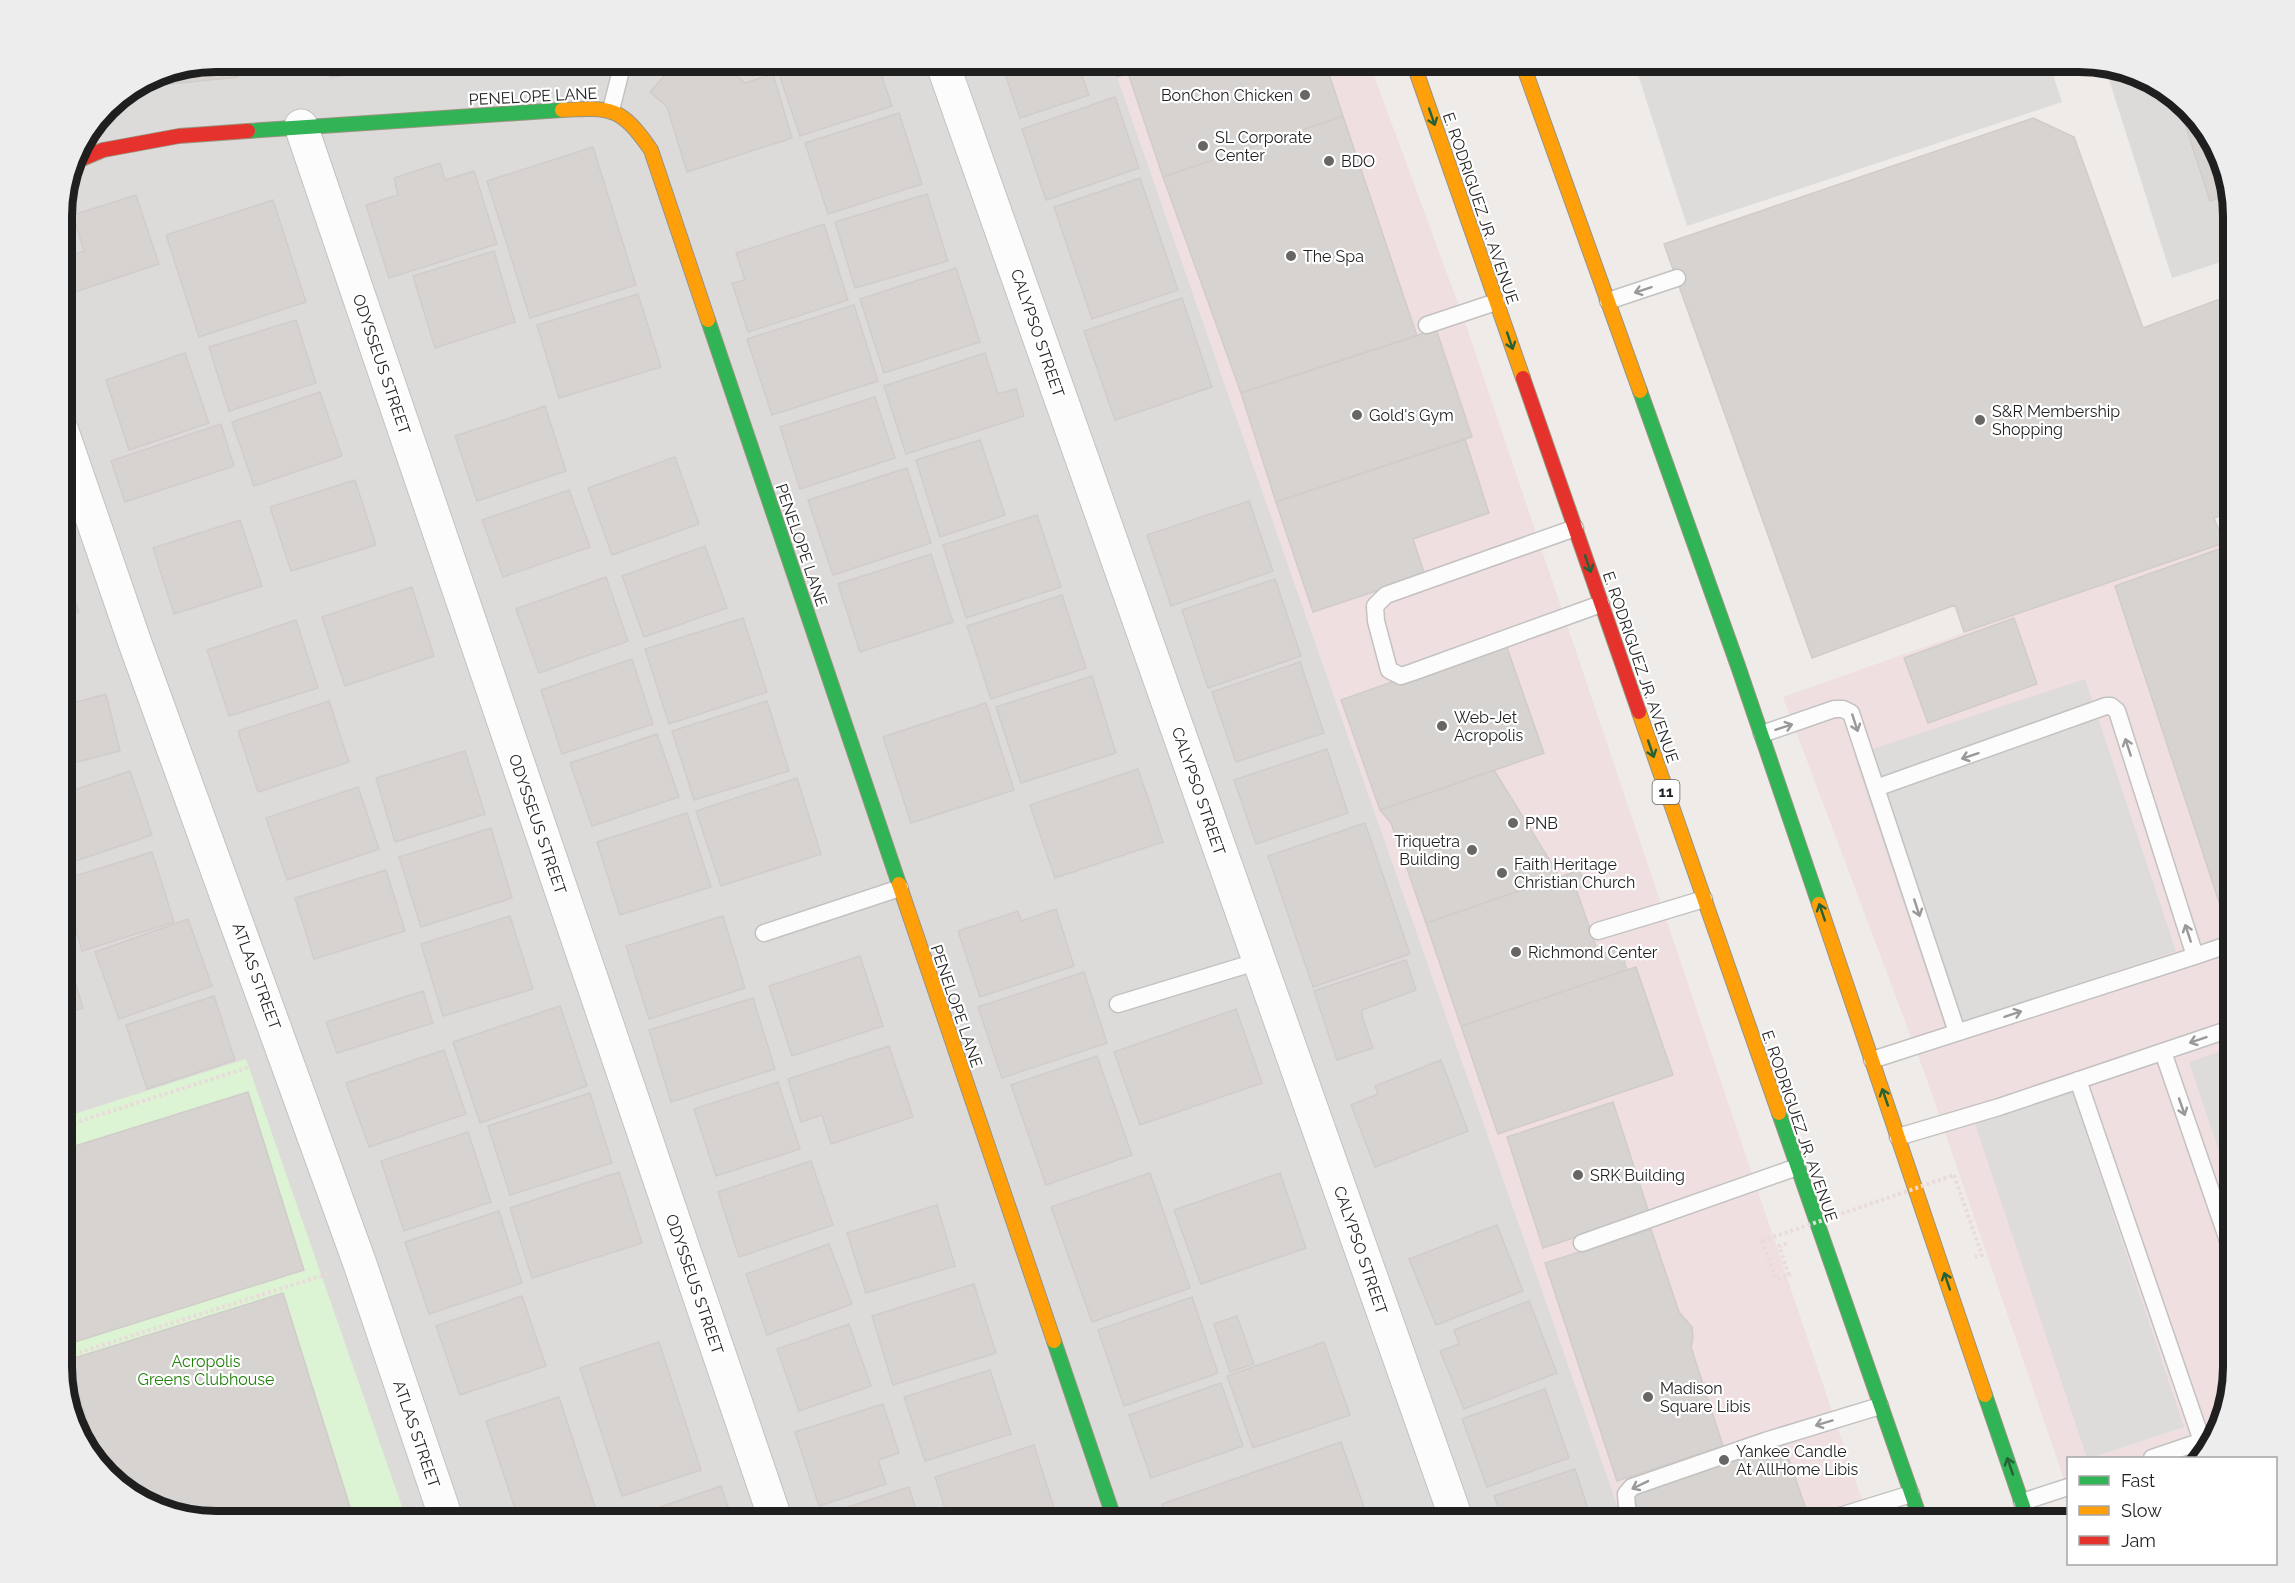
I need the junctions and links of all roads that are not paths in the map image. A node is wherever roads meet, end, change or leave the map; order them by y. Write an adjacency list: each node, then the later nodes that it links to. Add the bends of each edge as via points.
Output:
1 (620, 72): 5 (lane)
2 (946, 72): 23 (street, CALYPSO STREET)
3 (1416, 72): 10 (main road, E. RODRIGUEZ JR. AVENUE / 11, one-way to 10)
4 (1526, 72): 9 (main road)
5 (611, 110): 6 (main road, PENELOPE LANE); 17 (main road, PENELOPE LANE, via 628,118 651,150)
6 (301, 126): 7 (main road, PENELOPE LANE, via 179,136 103,150); 42 (street, ODYSSEUS STREET)
7 (84, 158)
8 (1677, 278): 9 (lane, one-way to 9)
9 (1608, 301): 15 (main road)
10 (1496, 302): 11 (lane); 13 (main road, E. RODRIGUEZ JR. AVENUE / 11, one-way to 13)
11 (1427, 325)
12 (72, 460): 41 (street, ATLAS STREET, via 360,1264)
13 (1575, 528): 14 (main road, E. RODRIGUEZ JR. AVENUE / 11, one-way to 14); 14 (lane, via 1386,595 1375,606 1389,670 1401,675 1413,672)
14 (1601, 604): 18 (main road, E. RODRIGUEZ JR. AVENUE / 11, one-way to 18)
15 (1762, 734): 16 (lane, one-way to 16, via 1843,709 1851,713); 28 (main road, one-way to 15)
16 (1876, 788): 22 (lane, one-way to 16, via 2117,711 2111,706); 25 (lane, one-way to 25)
17 (900, 888): 20 (lane); 43 (main road, PENELOPE LANE)
18 (1704, 898): 19 (lane); 31 (main road, E. RODRIGUEZ JR. AVENUE / 11)
19 (1598, 931)
20 (764, 933)
21 (2223, 947): 22 (lane)
22 (2195, 956): 25 (lane, one-way to 22)
23 (1259, 961): 24 (lane); 44 (street, CALYPSO STREET)
24 (1118, 1004)
25 (1957, 1032): 28 (lane)
26 (2223, 1032): 27 (lane, one-way to 27)
27 (2163, 1052): 29 (lane); 32 (lane, one-way to 32)
28 (1872, 1060): 30 (main road, one-way to 28)
29 (2078, 1080): 30 (lane); 35 (lane)
30 (1898, 1137): 40 (main road, one-way to 30)
31 (1797, 1167): 33 (lane); 34 (main road, E. RODRIGUEZ JR. AVENUE / 11)
32 (2223, 1224)
33 (1582, 1243)
34 (1880, 1406): 39 (main road, E. RODRIGUEZ JR. AVENUE / 11); 45 (lane, one-way to 45, via 1632,1487 1626,1494)
35 (2205, 1436)
36 (2202, 1442): 37 (lane)
37 (2155, 1457)
38 (2067, 1487): 40 (lane)
39 (1911, 1494): 46 (lane); 47 (main road, E. RODRIGUEZ JR. AVENUE / 11)
40 (2022, 1502): 48 (main road)
41 (444, 1511)
42 (773, 1511)
43 (1111, 1511)
44 (1452, 1511)
45 (1628, 1511)
46 (1856, 1511)
47 (1917, 1511)
48 (2025, 1511)

